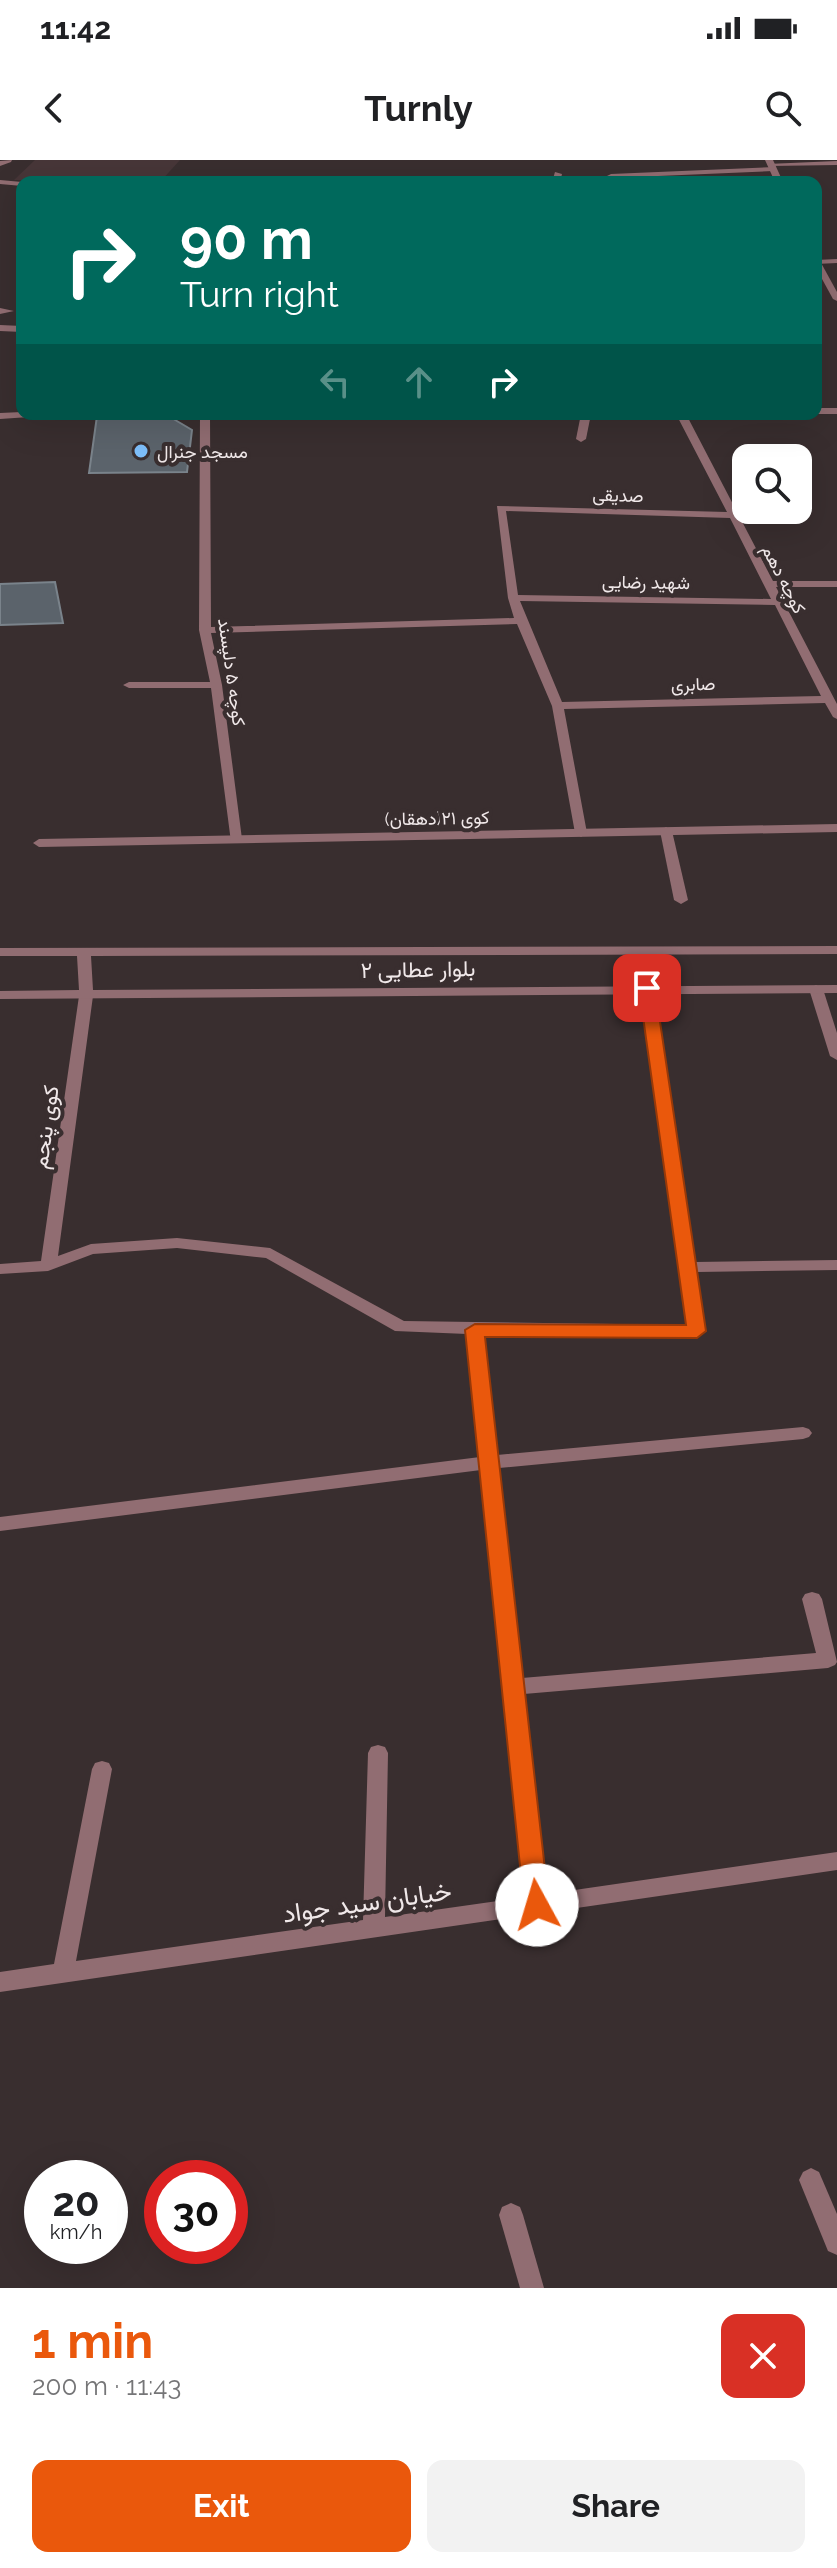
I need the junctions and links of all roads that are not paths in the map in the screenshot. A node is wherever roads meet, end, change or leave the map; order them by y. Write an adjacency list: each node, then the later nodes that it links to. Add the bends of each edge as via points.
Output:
1 (8, 160): 3 (street)
2 (837, 163): 4 (street)
3 (0, 164)
4 (771, 164): 5 (street)
5 (611, 175)
6 (822, 272): 8 (street)
7 (822, 287): 8 (street)
8 (830, 287): 9 (street)
9 (837, 299)
10 (205, 420): 22 (street, کوچه ۵ دلپسند)
11 (585, 420): 13 (street)
12 (684, 420): 14 (street, کوچه دهم)
13 (581, 439)
14 (732, 513)
15 (732, 515): 19 (street, صدیقی, via 501,508)
16 (738, 524): 17 (street, کوچه دهم)
17 (769, 584): 18 (street); 20 (street, کوچه دهم)
18 (837, 584)
19 (513, 598): 20 (street, شهید رضایی); 21 (street)
20 (779, 602): 25 (street, کوچه دهم)
21 (521, 621): 22 (street); 26 (street)
22 (205, 630): 24 (street, کوچه ۵ دلپسند)
23 (129, 685): 24 (street)
24 (216, 685): 31 (street, کوچه ۵ دلپسند)
25 (828, 699): 26 (street, صابری); 27 (street, کوچه دهم)
26 (558, 706): 30 (street)
27 (837, 715)
28 (837, 828): 29 (street, کوی ۲۱(دهقان))
29 (666, 831): 30 (street, کوی ۲۱(دهقان)); 33 (street)
30 (581, 833): 31 (street, کوی ۲۱(دهقان))
31 (236, 839): 32 (street, کوی ۲۱(دهقان))
32 (39, 843)
33 (681, 900)
34 (837, 950): 36 (street, بلوار عطایی ۲)
35 (0, 952): 36 (street, بلوار عطایی ۲)
36 (84, 953): 41 (street, کوی پنجم)
37 (647, 988): 38 (street, بلوار عطایی ۲); 41 (street, بلوار عطایی ۲); 45 (street)
38 (816, 989): 39 (street, بلوار عطایی ۲); 42 (street)
39 (837, 989)
40 (0, 995): 41 (street, بلوار عطایی ۲)
41 (86, 996): 44 (street, کوی پنجم)
42 (837, 1056)
43 (837, 1265): 45 (street)
44 (48, 1266): 46 (street); 47 (street, via 91,1249 163,1244 270,1253 401,1327)
45 (687, 1267): 47 (street, via 697,1331)
46 (0, 1269)
47 (475, 1330): 49 (street)
48 (803, 1433): 49 (street)
49 (489, 1462): 50 (street); 52 (street)
50 (0, 1524)
51 (812, 1599): 52 (street, via 828,1660)
52 (513, 1687): 56 (street)
53 (378, 1753): 57 (street)
54 (102, 1769): 58 (street)
55 (837, 1861): 56 (street, خیابان سید جواد)
56 (537, 1905): 57 (street, خیابان سید جواد)
57 (374, 1929): 58 (street, خیابان سید جواد)
58 (63, 1973): 59 (street, خیابان سید جواد)
59 (0, 1982)
60 (811, 2180): 62 (street)
61 (511, 2215): 63 (street)
62 (837, 2243)
63 (532, 2288)

